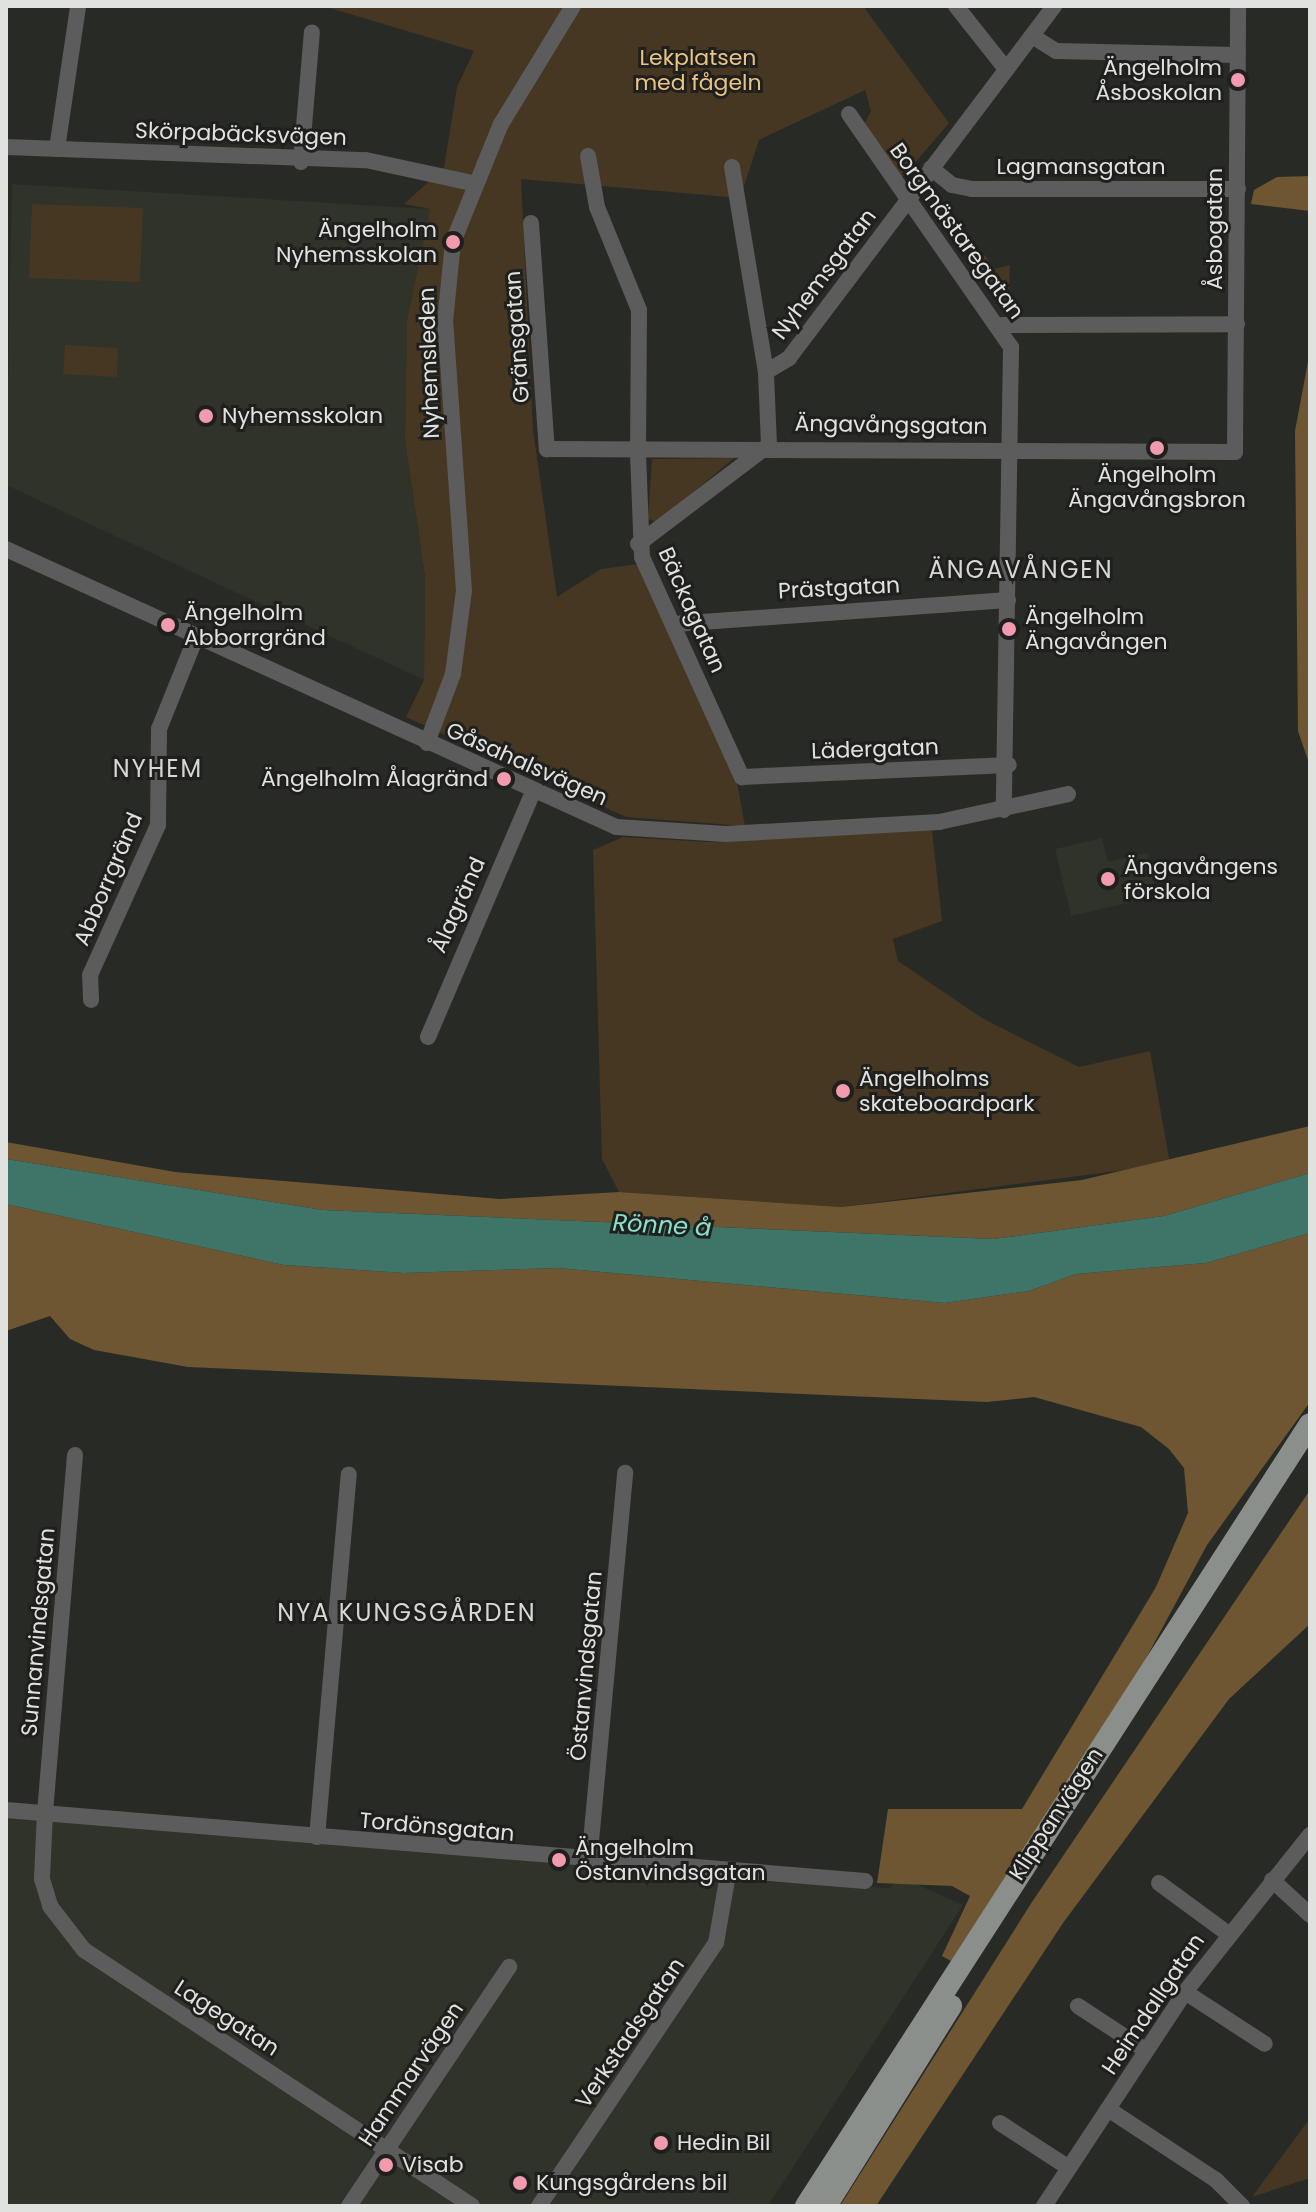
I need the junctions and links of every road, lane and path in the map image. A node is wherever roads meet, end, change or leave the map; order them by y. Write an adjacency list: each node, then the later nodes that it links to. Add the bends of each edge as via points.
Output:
1 (78, 6): 12 (street)
2 (573, 6): 17 (street, Nyhemsleden)
3 (956, 6): 9 (street)
4 (1054, 6): 7 (street, Nyhemsgatan)
5 (1238, 6): 8 (street, Åsbogatan)
6 (312, 32): 14 (street)
7 (1032, 36): 8 (street, via 1056,51); 9 (street, Nyhemsgatan)
8 (1237, 55): 18 (street, Åsbogatan)
9 (1006, 69): 16 (street, Nyhemsgatan)
10 (849, 114): 19 (street, Borgmästaregatan)
11 (6, 147): 12 (street, Skörpabäcksvägen)
12 (57, 149): 14 (street, Skörpabäcksvägen)
13 (588, 156): 27 (street, Bäckagatan, via 597,207 639,310)
14 (301, 162): 17 (street, Skörpabäcksvägen, via 379,161)
15 (732, 167): 23 (street)
16 (931, 168): 18 (street, Lagmansgatan, via 972,189); 19 (street, Nyhemsgatan)
17 (472, 183): 34 (street, Nyhemsleden, via 453,242 445,322 464,591 453,674)
18 (1238, 189): 21 (street, Åsbogatan)
19 (906, 200): 22 (street, Borgmästaregatan); 23 (street, Nyhemsgatan, via 789,358)
20 (531, 223): 26 (street, Gränsgatan)
21 (1237, 324): 22 (street); 28 (street, Åsbogatan)
22 (1002, 325): 25 (street, Borgmästaregatan, via 1011,347)
23 (766, 372): 24 (street)
24 (769, 445): 25 (street, Ängavångsgatan); 27 (street, Ängavångsgatan); 29 (street)
25 (1009, 448): 28 (street, Ängavångsgatan); 31 (street, Borgmästaregatan)
26 (547, 449): 27 (street, Ängavångsgatan)
27 (638, 449): 29 (street, Bäckagatan)
28 (1235, 452)
29 (638, 544): 32 (street, Bäckagatan)
30 (6, 549): 33 (street, Gåsahalsvägen)
31 (1008, 600): 32 (street, Prästgatan); 35 (street, Borgmästaregatan)
32 (674, 624): 36 (street, Bäckagatan)
33 (196, 637): 34 (street, Gåsahalsvägen); 40 (street, Abborrgränd, via 159,729 158,825 90,975)
34 (427, 743): 37 (street, Gåsahalsvägen)
35 (1009, 765): 36 (street, Lädergatan); 39 (street, Borgmästaregatan)
36 (742, 777)
37 (533, 792): 39 (street, Gåsahalsvägen, via 616,827 656,833 939,822); 41 (street, Ålagränd)
38 (1068, 794): 39 (street, Gåsahalsvägen)
39 (1004, 810)
40 (91, 1000)
41 (428, 1037)
42 (1310, 1424): 70 (main road, Klippanvägen)
43 (1310, 1451): 71 (main road, Klippanvägen)
44 (75, 1455): 48 (street, Sunnanvindsgatan)
45 (625, 1473): 51 (street, Östanvindsgatan)
46 (349, 1474): 50 (street)
47 (6, 1810): 48 (street, Tordönsgatan)
48 (45, 1812): 50 (street, Tordönsgatan); 65 (street, Lagegatan, via 42,1888 69,1937)
49 (1310, 1835): 53 (street, Heimdallgatan)
50 (317, 1837): 51 (street, Tordönsgatan)
51 (589, 1863): 52 (street, Tordönsgatan)
52 (728, 1874): 54 (street, Tordönsgatan); 69 (street, Verkstadsgatan, via 716,1943)
53 (1272, 1880): 56 (street); 57 (street, Heimdallgatan)
54 (865, 1881)
55 (1159, 1883): 57 (street)
56 (1310, 1915)
57 (1227, 1933): 59 (street, Heimdallgatan)
58 (509, 1967): 65 (street, Hammarvägen)
59 (1185, 1992): 61 (street); 62 (street, Heimdallgatan)
60 (1078, 2006): 62 (street)
61 (1265, 2044)
62 (1145, 2050): 63 (street, Heimdallgatan)
63 (1108, 2109): 66 (street, Heimdallgatan); 73 (street, via 1216,2180)
64 (1000, 2123): 66 (street)
65 (386, 2151): 67 (street, Hammarvägen); 68 (street, Lagegatan)
66 (1069, 2168): 72 (street, Heimdallgatan)
67 (349, 2206)
68 (472, 2206)
69 (539, 2206)
70 (806, 2206)
71 (826, 2206)
72 (1044, 2206)
73 (1242, 2206)

